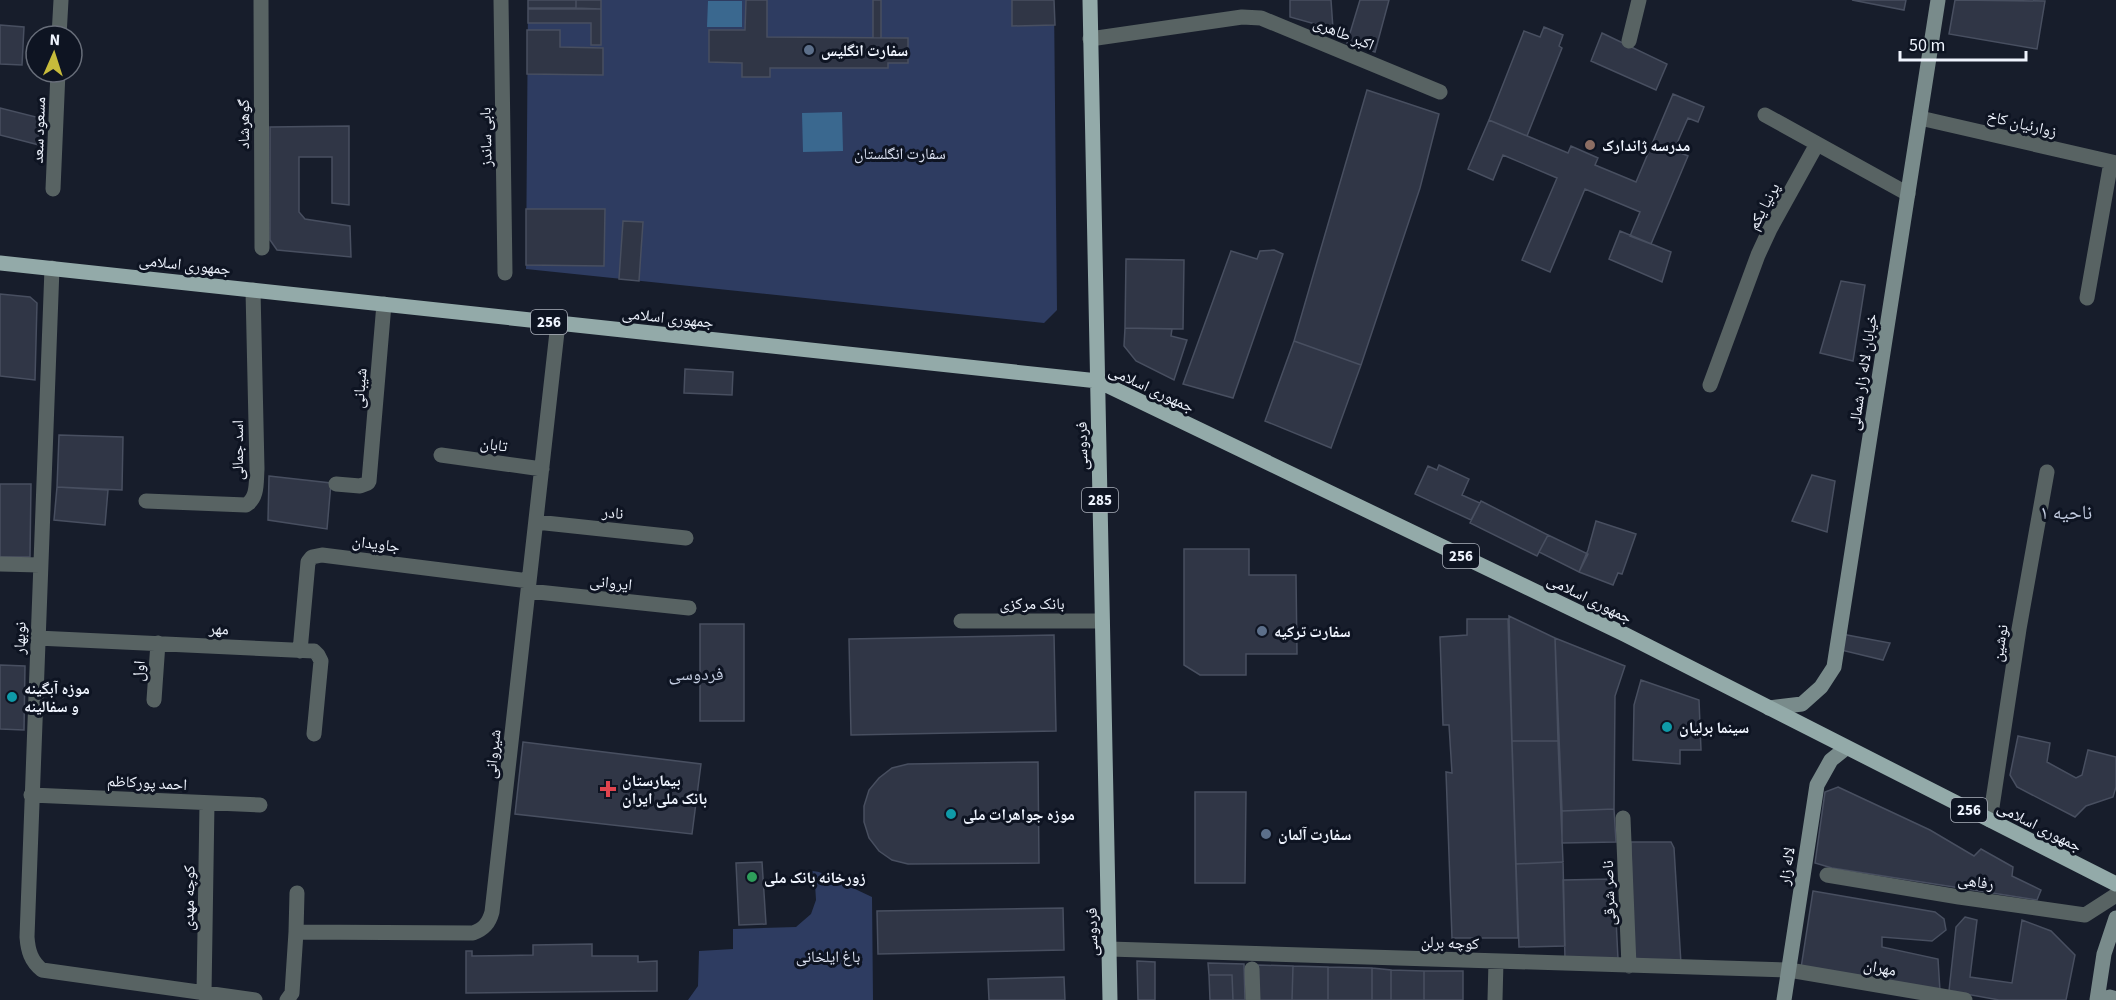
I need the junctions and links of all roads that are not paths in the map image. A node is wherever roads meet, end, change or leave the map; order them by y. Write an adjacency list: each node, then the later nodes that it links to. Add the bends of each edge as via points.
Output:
1 (61, 0): 7 (street)
2 (261, 0): 18 (street, گوهرشاد)
3 (501, 0): 21 (street, بابی ساندز)
4 (1090, 0): 8 (main road, فردوسی / 285)
5 (1639, 0): 9 (street)
6 (1938, 0): 13 (main road, خیابان لاله زار شمالی)
7 (60, 24)
8 (1090, 39): 11 (street, اکبر طاهری, via 1242,17 1261,18); 26 (main road, فردوسی / 285)
9 (1629, 41)
10 (57, 84): 16 (street, مسعود سعد)
11 (1440, 92)
12 (1765, 115): 14 (street)
13 (1920, 118): 15 (street, زوارئیان کاخ); 17 (main road, خیابان لاله زار شمالی)
14 (1817, 144): 17 (street); 27 (street, پرنیا یکم, via 1758,255)
15 (2114, 162): 23 (street)
16 (53, 189)
17 (1908, 194): 45 (main road, خیابان لاله زار شمالی, via 1834,667 1821,687 1802,704)
18 (262, 248)
19 (0, 262): 20 (main road, جمهوری اسلامی / 256)
20 (52, 268): 22 (main road, جمهوری اسلامی / 256); 36 (street, نوبهار)
21 (505, 273)
22 (253, 290): 24 (main road, جمهوری اسلامی / 256); 32 (street, اسد جمالی, via 255,496 246,505)
23 (2087, 298)
24 (384, 304): 25 (main road, جمهوری اسلامی / 256); 31 (street, شیبانی, via 368,483)
25 (558, 323): 26 (main road, جمهوری اسلامی / 256); 29 (street, شیروانی)
26 (1098, 381): 40 (main road, فردوسی / 285); 45 (main road, جمهوری اسلامی / 256, via 1624,634)
27 (1710, 385)
28 (441, 455): 29 (street, تابان)
29 (542, 469): 33 (street, شیروانی)
30 (2046, 472): 52 (street, نوشین)
31 (336, 484)
32 (146, 501)
33 (536, 522): 34 (street, نادر); 37 (street, شیروانی)
34 (686, 538)
35 (0, 564): 36 (street)
36 (40, 565): 41 (street, نوبهار)
37 (529, 586): 38 (street, ایروانی); 43 (street, جاویدان, via 322,555 312,557 308,562); 58 (street, شیروانی, via 492,912 484,927 474,933)
38 (689, 608)
39 (961, 621): 40 (street, بانک مرکزی)
40 (1102, 621): 59 (main road, فردوسی / 285)
41 (38, 638): 42 (street, مهر); 48 (street, نوبهار)
42 (158, 643): 43 (street, مهر); 44 (street, اول)
43 (300, 651): 46 (street, via 314,651 321,661)
44 (154, 700)
45 (1768, 708): 47 (main road, جمهوری اسلامی / 256)
46 (314, 734)
47 (1846, 748): 52 (main road, جمهوری اسلامی / 256); 63 (main road, لاله زار, via 1831,760 1817,786)
48 (31, 795): 49 (street, احمد پورکاظم); 64 (street, نوبهار, via 27,937 36,965 42,970)
49 (207, 803): 50 (street, احمد پورکاظم); 64 (street, کوچه مهدی)
50 (261, 805)
51 (1623, 818): 61 (street, ناصر شرقی)
52 (1990, 820): 54 (main road, جمهوری اسلامی / 256)
53 (1827, 875): 56 (street, رفاهی, via 2085,915)
54 (2116, 884)
55 (297, 893): 58 (street)
56 (2116, 896)
57 (2116, 918): 73 (main road, via 2104,954)
58 (296, 932): 67 (street, via 292,993)
59 (1109, 950): 60 (street, کوچه برلن); 68 (main road, فردوسی / 285)
60 (1496, 961): 61 (street, کوچه برلن); 70 (street)
61 (1629, 966): 63 (street, کوچه برلن)
62 (1252, 969): 69 (street)
63 (1789, 970): 71 (main road, لاله زار); 72 (street, مهران)
64 (204, 994): 66 (street, نوبهار)
65 (2116, 999): 73 (main road)
66 (255, 1000)
67 (287, 1000)
68 (1110, 1000)
69 (1253, 1000)
70 (1495, 1000)
71 (1784, 1000)
72 (1965, 1000)
73 (2097, 1000)

